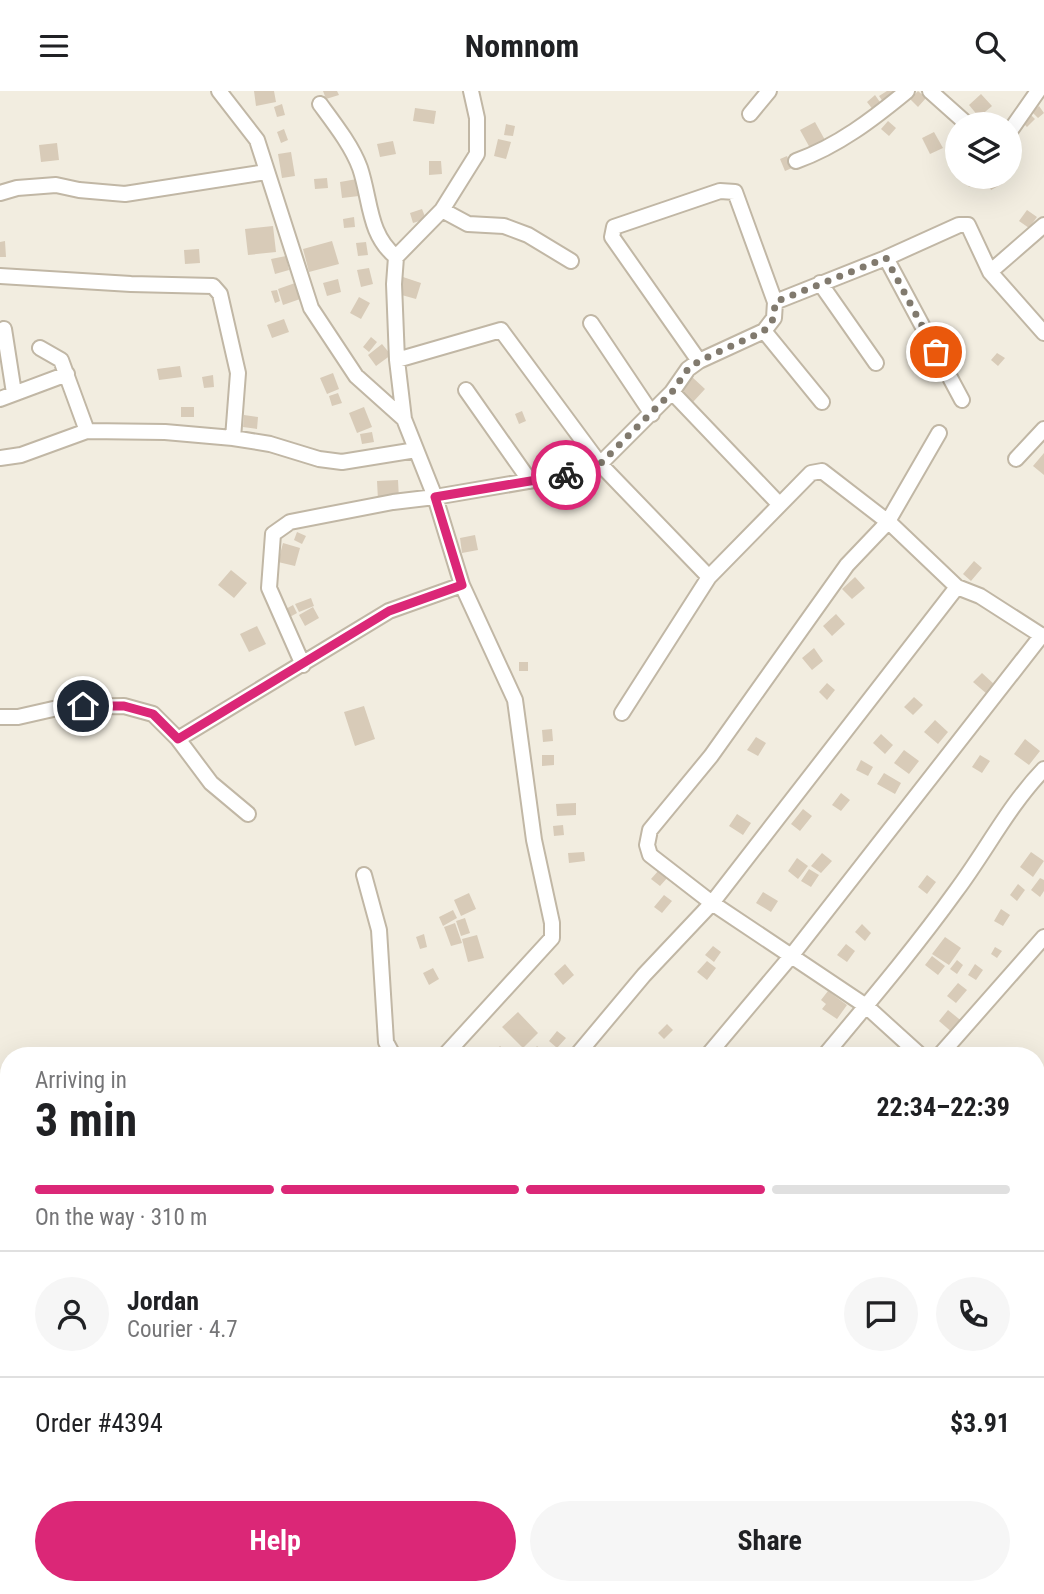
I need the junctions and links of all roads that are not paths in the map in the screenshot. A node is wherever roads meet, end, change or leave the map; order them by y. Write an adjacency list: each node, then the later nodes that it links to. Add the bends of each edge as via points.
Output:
1 (219, 91): 12 (street, via 257,140)
2 (471, 91): 14 (street, via 477,154)
3 (769, 91): 9 (street)
4 (907, 91): 11 (street, via 841,140)
5 (930, 91): 8 (street)
6 (1038, 91): 10 (street)
7 (320, 104): 16 (street, via 360,167 376,229 384,247)
8 (954, 112)
9 (750, 114)
10 (1022, 114)
11 (796, 161)
12 (266, 172): 13 (street, via 125,194 57,185); 39 (street, via 311,308 356,376)
13 (0, 193)
14 (442, 210): 16 (street); 18 (street, via 468,224 504,226 528,235)
15 (1044, 225): 19 (street)
16 (396, 257): 28 (street)
17 (886, 258): 19 (street, via 968,225); 21 (street); 36 (street)
18 (571, 261)
19 (990, 272): 26 (street)
20 (0, 276): 43 (street, via 212,286 220,294 238,373)
21 (820, 283): 22 (street); 30 (street)
22 (775, 302): 25 (street, via 774,318); 29 (street, via 736,192 720,191 614,227 612,237)
23 (591, 323): 38 (street)
24 (4, 329): 34 (street)
25 (764, 331): 29 (street); 37 (street)
26 (1044, 333)
27 (40, 348): 31 (street, via 61,361)
28 (397, 360): 39 (street); 47 (street, via 501,330)
29 (699, 361): 33 (street)
30 (876, 363)
31 (67, 374): 34 (street); 41 (street)
32 (466, 390): 48 (street)
33 (672, 392): 38 (street); 50 (street)
34 (14, 393): 35 (street)
35 (0, 399)
36 (961, 400)
37 (821, 402)
38 (652, 414): 47 (street)
39 (404, 419): 44 (street)
40 (1044, 429): 46 (street)
41 (87, 431): 43 (street); 45 (street)
42 (939, 433): 51 (street)
43 (233, 438): 44 (street, via 342,462)
44 (416, 450): 49 (street)
45 (0, 458)
46 (1016, 459)
47 (600, 464): 48 (street); 52 (street)
48 (530, 481): 49 (street)
49 (435, 497): 53 (street); 56 (street, via 290,522 273,534 269,588)
50 (779, 504): 51 (street, via 811,473 822,471); 52 (street)
51 (887, 523): 54 (street); 63 (street, via 847,565 711,756 650,830 650,855)
52 (709, 577): 57 (street)
53 (462, 585): 56 (street, via 389,611); 68 (street, via 515,700 552,937)
54 (957, 587): 55 (street, via 980,596); 63 (street)
55 (1043, 636): 65 (street)
56 (303, 665): 59 (street)
57 (622, 713)
58 (0, 717): 59 (street, via 62,707 124,706 153,714)
59 (178, 739): 61 (street, via 211,783)
60 (1044, 769): 66 (street)
61 (248, 814)
62 (364, 875): 67 (street, via 379,930)
63 (712, 903): 65 (street); 69 (street)
64 (1044, 937): 73 (street)
65 (792, 955): 66 (street); 70 (street)
66 (866, 1006): 71 (street); 72 (street)
67 (389, 1047)
68 (452, 1047)
69 (583, 1047)
70 (715, 1047)
71 (832, 1047)
72 (911, 1047)
73 (947, 1047)

